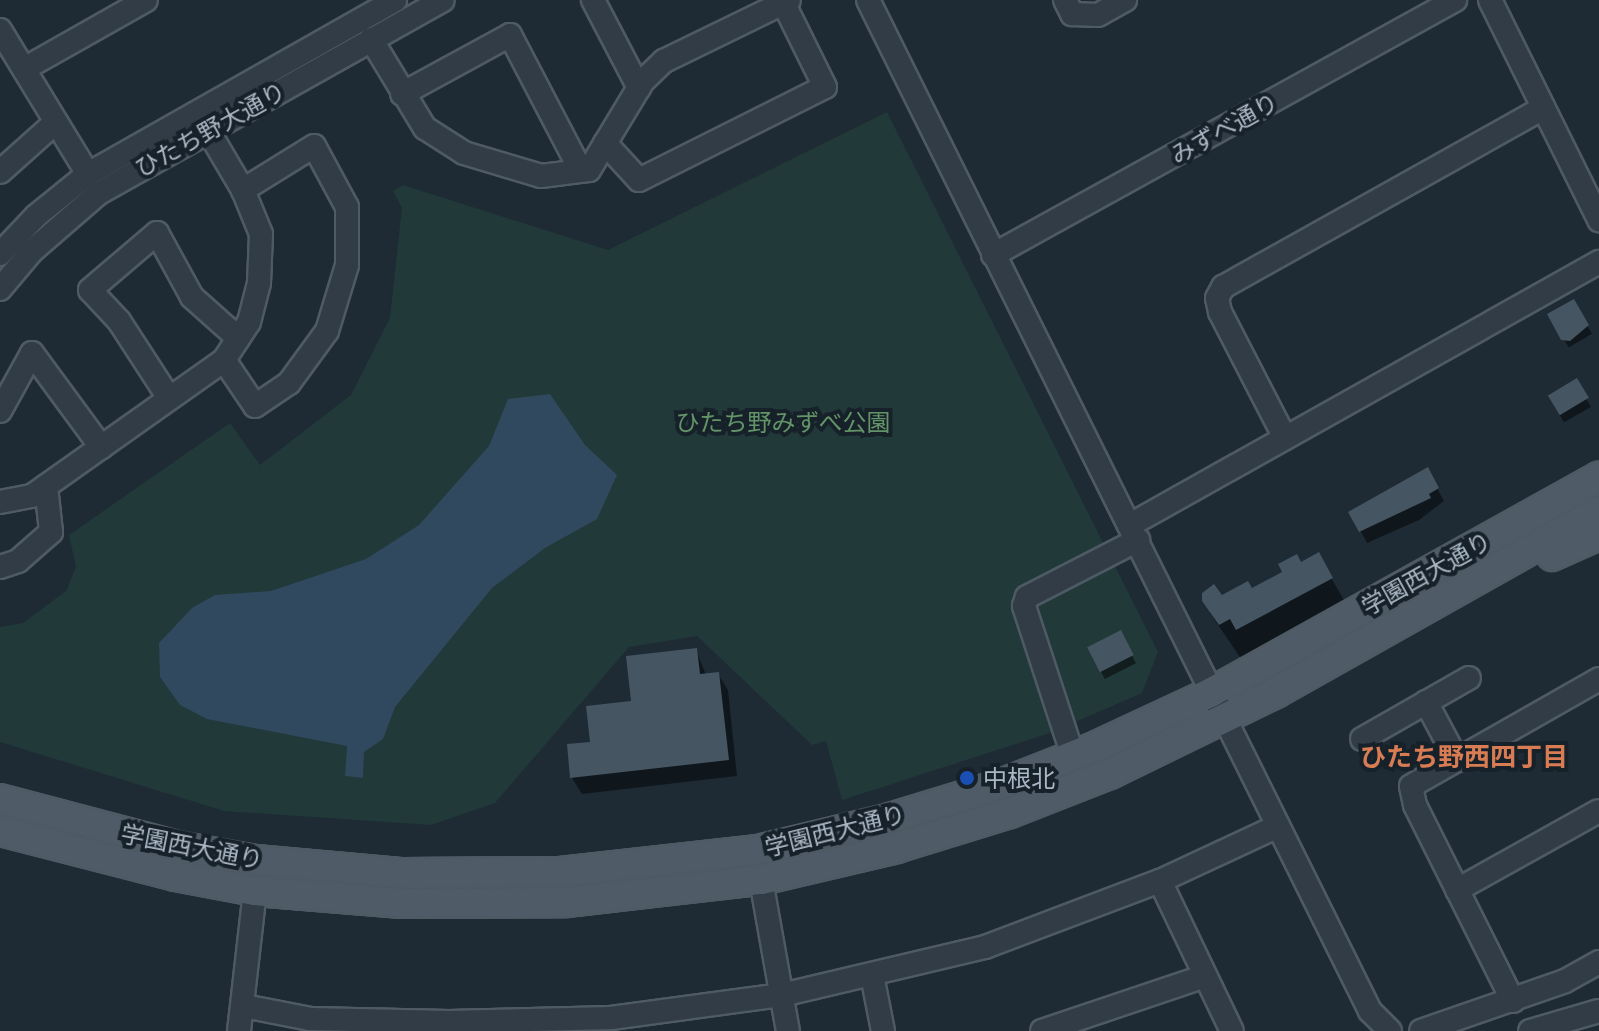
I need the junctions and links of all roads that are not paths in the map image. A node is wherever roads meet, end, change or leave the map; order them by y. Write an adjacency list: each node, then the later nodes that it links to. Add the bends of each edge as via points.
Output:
1 (146, 0): 13 (street)
2 (395, 0): 22 (street, ひたち野大通り)
3 (443, 0): 12 (street, ひたち野大通り)
4 (593, 0): 14 (street)
5 (868, 0): 26 (street)
6 (1065, 0): 7 (street, via 1072,14 1098,15)
7 (1125, 0)
8 (1455, 0): 26 (street, みずべ通り)
9 (1490, 0): 16 (street)
10 (785, 1): 14 (street, via 664,61); 19 (street, via 825,87 639,180)
11 (0, 30): 13 (street)
12 (371, 39): 15 (street); 18 (street, ひたち野大通り)
13 (24, 69): 17 (street)
14 (639, 88): 19 (street)
15 (402, 94): 20 (street, via 425,128 464,153 541,176); 20 (street, via 510,35)
16 (1543, 108): 24 (street); 33 (street, via 1223,287 1217,298 1220,312)
17 (56, 122): 21 (street); 22 (street)
18 (207, 129): 23 (street); 28 (street, ひたち野大通り, via 99,193 32,251)
19 (605, 143): 20 (street, via 589,170)
20 (581, 171)
21 (0, 172)
22 (88, 174): 25 (street, ひたち野大通り)
23 (243, 190): 29 (street, via 261,246 259,283 249,322); 30 (street, via 314,146 347,207 347,265 327,331 289,383 255,406)
24 (1599, 220)
25 (0, 254)
26 (993, 255): 40 (street)
27 (1599, 262): 33 (street)
28 (0, 289)
29 (238, 338): 30 (street); 31 (street, via 192,297 157,233 90,290 119,321)
30 (224, 360): 31 (street)
31 (169, 398): 34 (street)
32 (0, 411): 34 (street, via 32,353)
33 (1285, 438): 40 (street)
34 (101, 447): 37 (street)
35 (1599, 459): 44 (main road, via 1489,520)
36 (1599, 477): 44 (main road, 学園西大通り)
37 (46, 486): 38 (street, via 32,496); 42 (street, via 51,532 18,561)
38 (0, 502)
39 (1599, 511): 43 (main road, 学園西大通り)
40 (1134, 532): 47 (street); 51 (street, via 1027,597 1024,606)
41 (1599, 535): 43 (main road, via 1522,570)
42 (0, 567)
43 (1461, 589): 49 (main road, 学園西大通り)
44 (1391, 593): 47 (main road, 学園西大通り)
45 (1469, 678): 48 (street)
46 (1599, 679): 52 (street)
47 (1212, 692): 49 (street); 51 (main road, 学園西大通り)
48 (1426, 702): 50 (street); 52 (street)
49 (1225, 719): 55 (street); 57 (main road, 学園西大通り, via 1110,774 1010,813)
50 (1362, 739)
51 (1073, 756): 53 (main road, 学園西大通り, via 890,818 757,850 560,872 403,873 256,860 163,843)
52 (1457, 760): 59 (street, via 1411,786 1415,805)
53 (0, 799)
54 (1599, 811): 59 (street)
55 (1278, 826): 58 (street); 75 (street, via 1370,1011)
56 (0, 831): 60 (main road, 学園西大通り, via 129,866)
57 (761, 880): 60 (main road, 学園西大通り, via 567,902 402,903); 65 (street)
58 (1160, 881): 62 (street, via 985,947); 63 (street)
59 (1457, 890): 66 (street)
60 (255, 891): 67 (street)
61 (1599, 962): 64 (street)
62 (872, 975): 65 (street); 72 (street)
63 (1205, 976): 73 (street); 74 (street)
64 (1565, 981): 66 (street); 68 (street)
65 (782, 995): 69 (street, via 611,1018); 71 (street)
66 (1513, 1001): 76 (street)
67 (244, 1006): 69 (street, via 310,1019); 70 (street)
68 (1592, 1013): 77 (street)
69 (449, 1026)
70 (239, 1031)
71 (788, 1031)
72 (883, 1031)
73 (1042, 1031)
74 (1232, 1031)
75 (1390, 1031)
76 (1421, 1031)
77 (1530, 1031)

